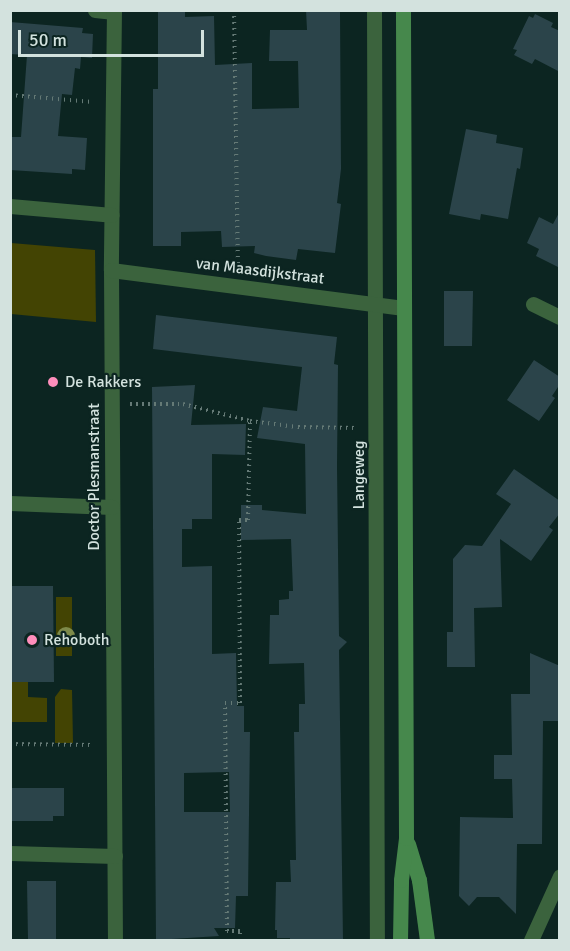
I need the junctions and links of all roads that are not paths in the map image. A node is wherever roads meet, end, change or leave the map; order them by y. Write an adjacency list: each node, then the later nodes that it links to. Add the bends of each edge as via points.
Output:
1 (95, 10): 4 (street, Doctor Plesmanstraat)
2 (374, 10): 8 (street, Langeweg)
3 (403, 10): 10 (main road)
4 (114, 11): 6 (street, Doctor Plesmanstraat)
5 (10, 206): 6 (street)
6 (112, 215): 7 (street, Doctor Plesmanstraat)
7 (111, 270): 8 (street, van Maasdijkstraat); 13 (street, Doctor Plesmanstraat)
8 (377, 303): 10 (street, van Maasdijkstraat); 19 (street, Langeweg)
9 (533, 304): 11 (street)
10 (404, 308): 14 (main road)
11 (560, 318)
12 (10, 504): 13 (street)
13 (112, 507): 16 (street, Doctor Plesmanstraat)
14 (406, 838): 20 (main road); 21 (main road, via 419,880)
15 (10, 853): 16 (street)
16 (115, 856): 18 (street, Doctor Plesmanstraat)
17 (560, 876): 22 (street)
18 (115, 940)
19 (377, 940)
20 (400, 940)
21 (427, 940)
22 (531, 940)

